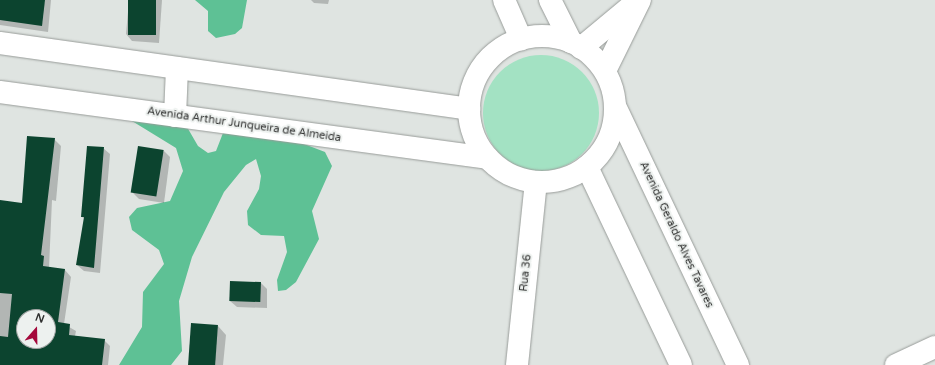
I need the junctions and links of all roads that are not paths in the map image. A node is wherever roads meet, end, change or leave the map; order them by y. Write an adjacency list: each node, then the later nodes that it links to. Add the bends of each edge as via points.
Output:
1 (504, 0): 4 (main road)
2 (550, 0): 6 (main road)
3 (640, 0): 6 (main road); 8 (main road)
4 (521, 39): 6 (main road, via 546,36); 11 (main road, via 499,49 483,66 472,86)
5 (0, 43): 7 (main road)
6 (576, 45): 8 (main road)
7 (177, 68): 11 (main road); 12 (main road)
8 (604, 71): 10 (main road, Avenida Geraldo Alves Tavares)
9 (0, 92): 12 (main road, Avenida Arthur Junqueira de Almeida)
10 (615, 106): 14 (main road, via 609,136 603,150); 19 (main road, Avenida Geraldo Alves Tavares)
11 (469, 109): 13 (main road, via 473,132)
12 (175, 116): 13 (main road, Avenida Arthur Junqueira de Almeida)
13 (488, 158): 15 (main road, via 501,170)
14 (587, 167): 15 (main road, via 571,176); 18 (main road)
15 (536, 182): 17 (main road, Rua 36)
16 (935, 347): 20 (main road)
17 (517, 365)
18 (681, 365)
19 (738, 365)
20 (896, 365)

